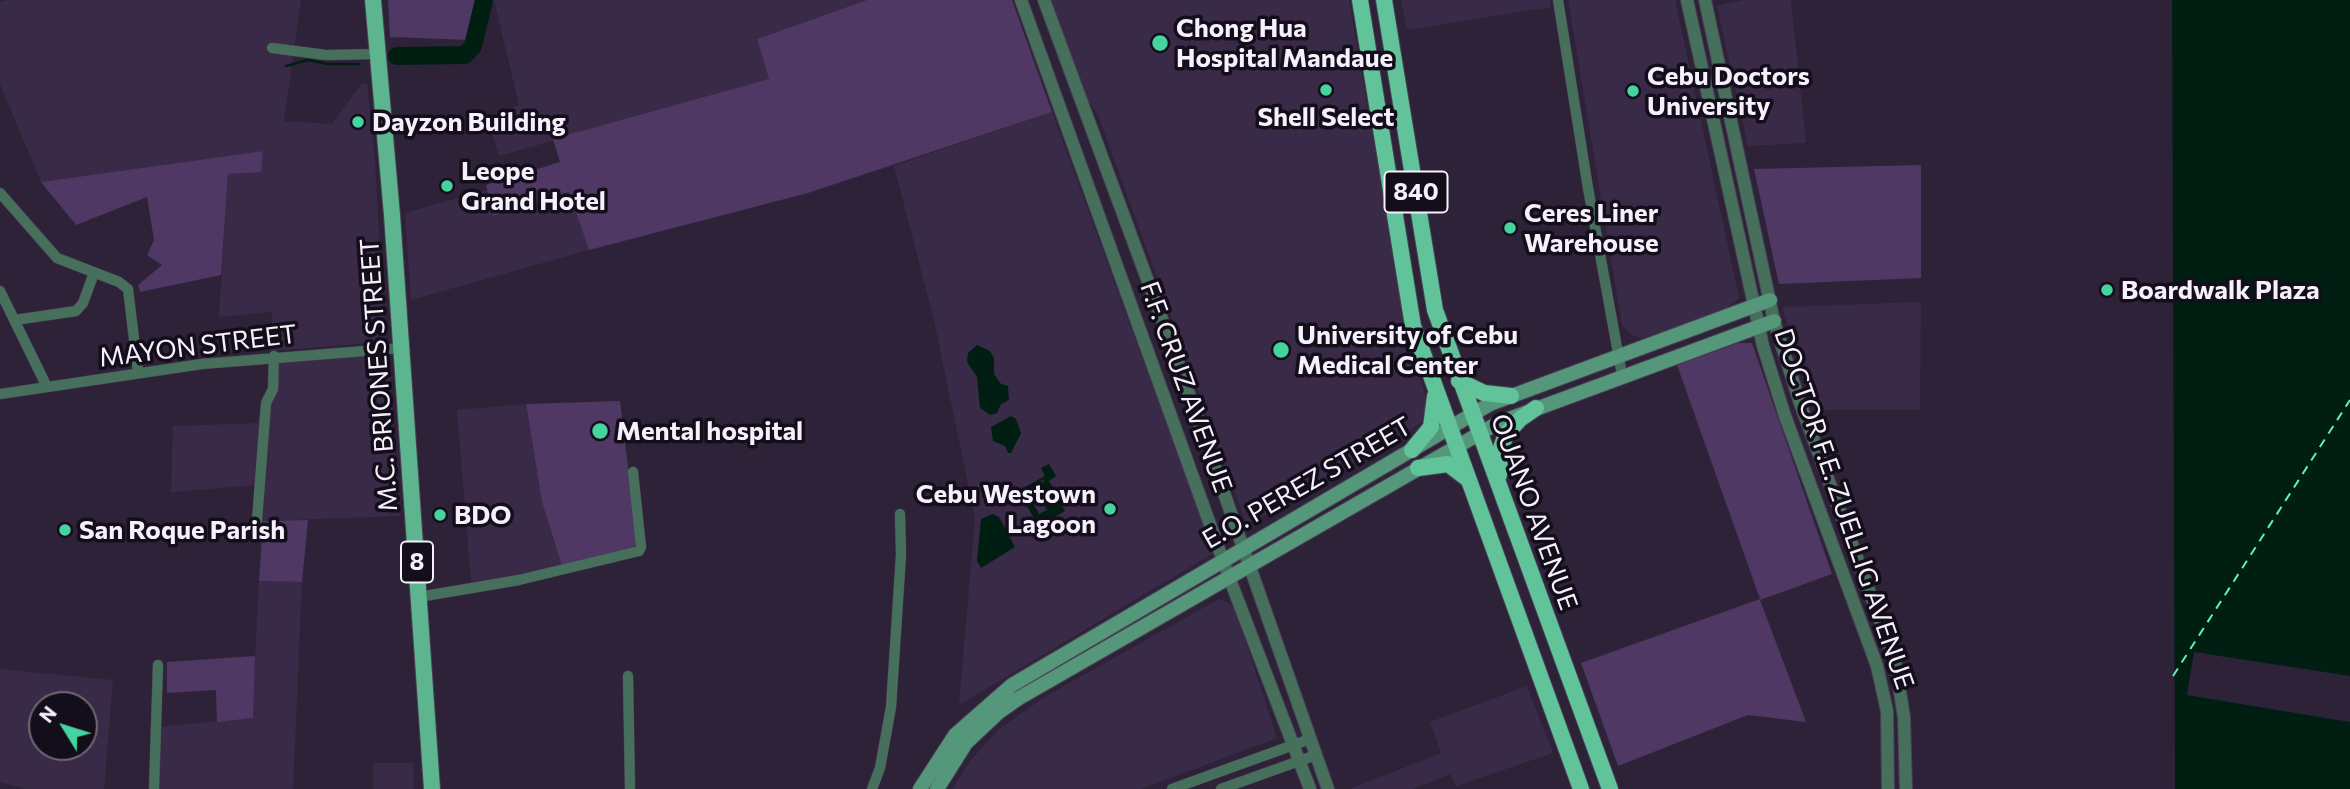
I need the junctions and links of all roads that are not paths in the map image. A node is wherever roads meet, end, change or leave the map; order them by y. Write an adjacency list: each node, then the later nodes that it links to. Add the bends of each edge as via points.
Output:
1 (373, 0): 10 (main road, M.C. BRIONES STREET / 8)
2 (1021, 0): 44 (street, F.F. CRUZ AVENUE)
3 (1044, 0): 43 (street, F.F. CRUZ AVENUE)
4 (1360, 0): 12 (highway, OUANO AVENUE / 840)
5 (1384, 0): 11 (highway, OUANO AVENUE / 840)
6 (1558, 0): 23 (street)
7 (1687, 0): 17 (street, DOCTOR F.E. ZUELLIG AVENUE)
8 (1705, 0): 16 (street, DOCTOR F.E. ZUELLIG AVENUE)
9 (272, 48): 10 (street, via 326,55)
10 (377, 54): 21 (main road, M.C. BRIONES STREET / 8)
11 (1398, 79): 12 (highway); 27 (highway, OUANO AVENUE / 840, via 1435,310)
12 (1374, 85): 26 (highway, OUANO AVENUE / 840, via 1413,326)
13 (0, 193): 14 (street, via 57,258)
14 (94, 273): 18 (street, via 76,311); 24 (street, via 128,289)
15 (0, 291): 18 (street)
16 (1770, 300): 17 (main road, E.O. PEREZ STREET); 19 (street, DOCTOR F.E. ZUELLIG AVENUE)
17 (1754, 304): 20 (street, DOCTOR F.E. ZUELLIG AVENUE); 23 (main road, E.O. PEREZ STREET)
18 (15, 320): 28 (street)
19 (1774, 321): 20 (main road, E.O. PEREZ STREET); 68 (street, DOCTOR F.E. ZUELLIG AVENUE, via 1895,661 1904,717)
20 (1758, 327): 25 (main road, E.O. PEREZ STREET); 67 (street, DOCTOR F.E. ZUELLIG AVENUE, via 1785,416 1877,666 1887,711)
21 (402, 348): 22 (street, MAYON STREET); 47 (main road, M.C. BRIONES STREET / 8)
22 (274, 356): 24 (street, MAYON STREET); 42 (street)
23 (1617, 359): 25 (street); 30 (main road, E.O. PEREZ STREET)
24 (138, 372): 28 (street, MAYON STREET)
25 (1622, 375): 31 (main road, E.O. PEREZ STREET)
26 (1432, 377): 33 (highway, OUANO AVENUE / 840); 36 (highway, via 1434,418)
27 (1460, 380): 30 (highway, via 1483,393); 32 (highway, OUANO AVENUE / 840)
28 (47, 387): 29 (street, MAYON STREET)
29 (0, 394)
30 (1511, 396): 32 (main road, E.O. PEREZ STREET)
31 (1536, 408): 34 (main road, E.O. PEREZ STREET); 40 (highway, via 1515,424 1502,445 1498,467)
32 (1472, 414): 33 (main road, E.O. PEREZ STREET); 34 (highway, OUANO AVENUE / 840)
33 (1451, 427): 35 (highway, OUANO AVENUE / 840); 36 (main road, E.O. PEREZ STREET)
34 (1479, 434): 35 (main road, E.O. PEREZ STREET); 40 (highway, OUANO AVENUE / 840)
35 (1458, 446): 37 (main road, E.O. PEREZ STREET); 39 (highway, OUANO AVENUE / 840)
36 (1412, 450): 43 (main road, E.O. PEREZ STREET)
37 (1418, 468): 39 (highway, via 1444,463); 45 (main road, E.O. PEREZ STREET)
38 (633, 472): 47 (street, via 639,551 520,580)
39 (1470, 482): 65 (highway, OUANO AVENUE / 840)
40 (1502, 495): 66 (highway, OUANO AVENUE / 840)
41 (900, 514): 58 (street, via 891,707)
42 (257, 521)
43 (1244, 547): 44 (main road, E.O. PEREZ STREET); 45 (street, F.F. CRUZ AVENUE)
44 (1223, 560): 46 (street, F.F. CRUZ AVENUE); 49 (main road, E.O. PEREZ STREET)
45 (1250, 564): 46 (main road, E.O. PEREZ STREET); 51 (street, F.F. CRUZ AVENUE)
46 (1229, 577): 49 (main road, E.O. PEREZ STREET); 52 (street, F.F. CRUZ AVENUE)
47 (419, 597): 55 (main road, M.C. BRIONES STREET / 8)
48 (158, 665): 56 (street)
49 (1047, 673): 59 (main road, E.O. PEREZ STREET, via 1012,685 972,717); 60 (main road, E.O. PEREZ STREET, via 966,743)
50 (628, 676): 57 (street)
51 (1310, 739): 52 (street); 53 (street, F.F. CRUZ AVENUE)
52 (1294, 746): 54 (street, F.F. CRUZ AVENUE); 61 (street)
53 (1316, 755): 54 (street); 64 (street, F.F. CRUZ AVENUE)
54 (1300, 762): 62 (street); 63 (street, F.F. CRUZ AVENUE)
55 (432, 786)
56 (154, 789)
57 (630, 789)
58 (872, 789)
59 (920, 789)
60 (937, 789)
61 (1172, 789)
62 (1221, 789)
63 (1310, 789)
64 (1328, 789)
65 (1581, 789)
66 (1609, 789)
67 (1888, 789)
68 (1906, 789)

